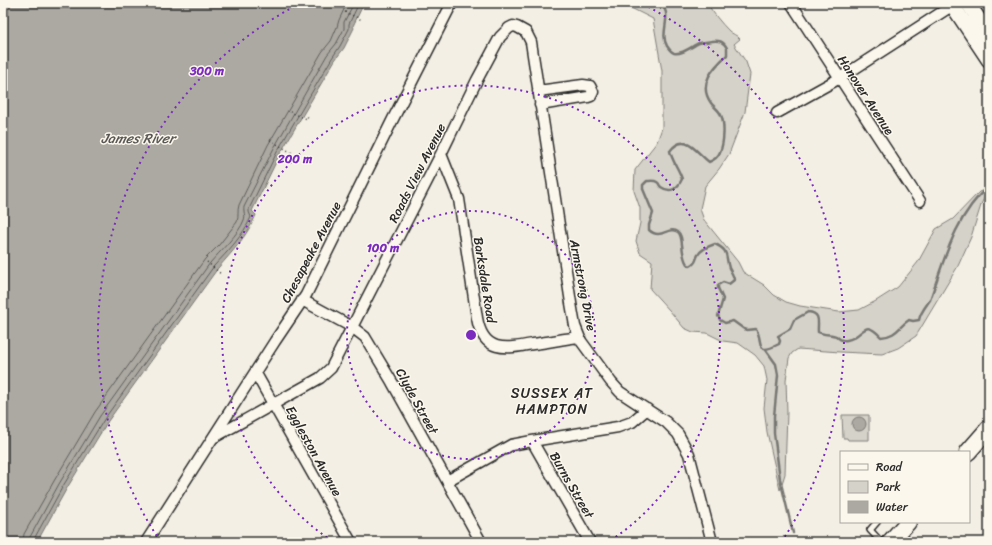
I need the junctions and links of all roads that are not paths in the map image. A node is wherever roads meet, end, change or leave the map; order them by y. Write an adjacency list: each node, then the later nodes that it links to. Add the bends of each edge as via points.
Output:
1 (452, 3): 14 (street, Chesapeake Avenue)
2 (791, 3): 8 (street, Hanover Avenue)
3 (968, 3): 5 (main road)
4 (953, 4): 7 (main road); 8 (street)
5 (989, 35)
6 (500, 36): 9 (street, Armstrong Drive, via 513,26 526,32); 12 (street, Roads View Avenue)
7 (989, 60)
8 (840, 78): 11 (street); 13 (street, Hanover Avenue)
9 (538, 91): 10 (street, Armstrong Drive); 10 (street, via 583,85 590,86 593,92 588,97)
10 (540, 105): 16 (street, Armstrong Drive, via 571,303)
11 (777, 113)
12 (441, 154): 15 (street, Roads View Avenue); 16 (street, Barksdale Road, via 459,199 477,318 482,335 490,344 504,348)
13 (920, 201)
14 (302, 300): 15 (street, Clyde Street); 17 (street, Chesapeake Avenue)
15 (352, 327): 18 (street, Roads View Avenue, via 336,361 326,373); 24 (street, Clyde Street, via 367,341)
16 (579, 337): 19 (street, Armstrong Drive, via 620,392)
17 (255, 372): 18 (street, Eggleston Avenue); 21 (street, Chesapeake Avenue)
18 (273, 404): 21 (street, Roads View Avenue); 29 (street, Eggleston Avenue)
19 (647, 409): 22 (street, via 632,422 618,427); 27 (street, Armstrong Drive, via 678,434 689,454)
20 (989, 428): 23 (main road)
21 (213, 438): 28 (street, Chesapeake Avenue)
22 (532, 441): 24 (street, via 511,445); 31 (street, Burns Street)
23 (969, 451)
24 (447, 481): 30 (street, Clyde Street)
25 (876, 523): 32 (lane, via 870,530)
26 (907, 523): 33 (main road)
27 (711, 541)
28 (146, 542)
29 (350, 542)
30 (481, 542)
31 (590, 542)
32 (882, 542)
33 (890, 542)

